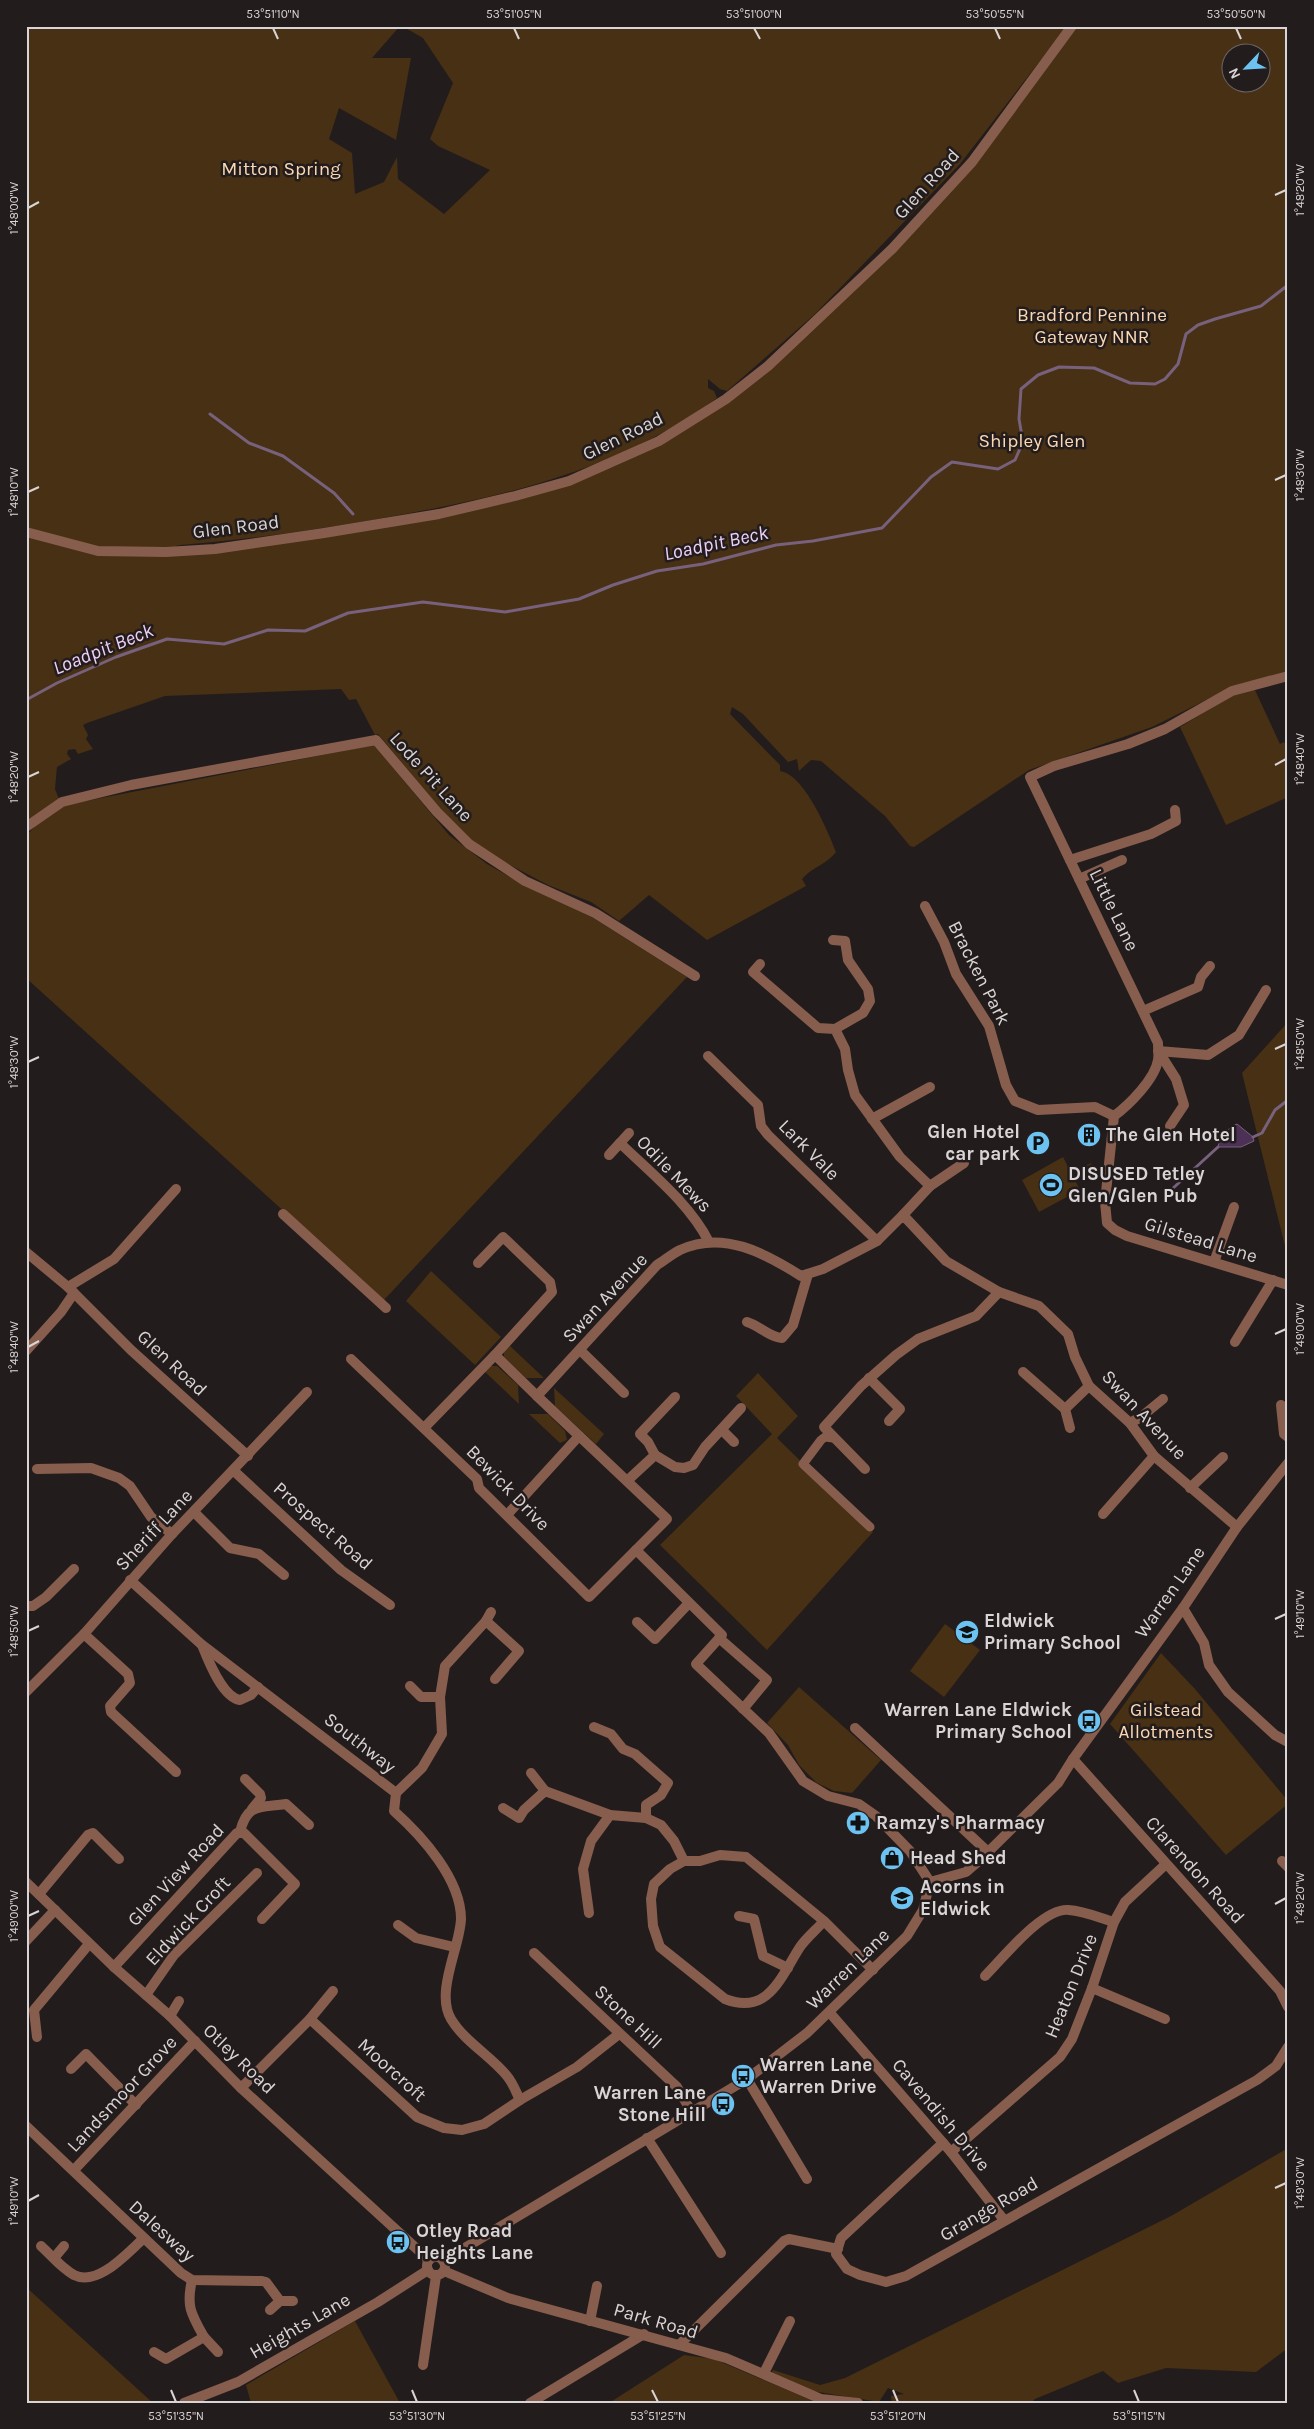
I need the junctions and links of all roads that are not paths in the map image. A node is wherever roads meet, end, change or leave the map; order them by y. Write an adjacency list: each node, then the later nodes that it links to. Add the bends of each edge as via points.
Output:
1 (1072, 26): 2 (street, Glen Road, via 972,162 892,249 768,366 726,399 658,441 569,480 514,496 439,514 216,549 98,551)
2 (26, 532)
3 (1288, 676): 6 (street, Little Lane, via 1232,691 1165,729 1030,777)
4 (1175, 810): 6 (street, via 1176,821 1151,834)
5 (26, 827): 13 (street, Lode Pit Lane, via 62,802 131,785 376,740 437,812 469,844 525,881 595,913)
6 (1070, 860): 8 (street, Little Lane)
7 (1122, 860): 8 (street)
8 (1079, 880): 15 (street, Little Lane)
9 (925, 906): 20 (street, Bracken Park, via 956,974 989,1026 1006,1085 1015,1101 1038,1110 1095,1108)
10 (833, 940): 16 (street, via 846,937 848,960 868,989 870,1001 864,1013)
11 (760, 964): 16 (street, via 753,972 818,1028)
12 (1210, 966): 15 (street, via 1201,977 1198,988)
13 (695, 976)
14 (1266, 990): 18 (street, via 1239,1035 1208,1056)
15 (1143, 1011): 18 (street, Little Lane, via 1158,1044)
16 (835, 1029): 21 (street, via 845,1049 855,1095)
17 (708, 1056): 32 (street, Lark Vale, via 758,1105 760,1126 768,1135)
18 (1158, 1056): 20 (street, via 1146,1083); 22 (street, Little Lane, via 1176,1079 1184,1105)
19 (930, 1087): 21 (street)
20 (1114, 1116): 35 (street, Gilstead Lane, via 1105,1202 1107,1223 1127,1236)
21 (872, 1119): 27 (street, via 900,1157)
22 (1170, 1126)
23 (629, 1133): 24 (street)
24 (620, 1143): 25 (street, Odile Mews); 33 (street, Odile Mews, via 688,1209)
25 (609, 1155)
26 (964, 1163): 27 (street)
27 (930, 1186): 31 (street)
28 (176, 1189): 40 (street, via 114,1259)
29 (1234, 1207): 35 (street)
30 (283, 1214): 42 (street)
31 (903, 1215): 32 (street); 41 (street, Swan Avenue, via 946,1261)
32 (877, 1241): 37 (street)
33 (709, 1242): 37 (street, Swan Avenue, via 744,1245 801,1276); 45 (street, Swan Avenue, via 680,1250 657,1265)
34 (26, 1252): 40 (street, Glen Road)
35 (1214, 1262): 38 (street, Gilstead Lane)
36 (478, 1263): 47 (street, via 502,1237 550,1282 552,1292)
37 (808, 1274): 43 (street, via 793,1324 782,1338)
38 (1273, 1280): 39 (street, Gilstead Lane); 44 (street)
39 (1288, 1285)
40 (71, 1290): 46 (street, via 61,1312); 70 (street, Glen Road, via 131,1350)
41 (999, 1292): 50 (street, via 976,1316 918,1339); 51 (street, Swan Avenue, via 1039,1306 1068,1334)
42 (386, 1308)
43 (747, 1322)
44 (1235, 1342)
45 (580, 1350): 53 (street); 54 (street, Swan Avenue)
46 (26, 1351)
47 (495, 1356): 54 (street); 62 (street)
48 (351, 1359): 62 (street, Bewick Drive)
49 (1023, 1372): 59 (street)
50 (869, 1378): 60 (street, via 900,1409); 67 (street, via 824,1427)
51 (1089, 1386): 59 (street); 61 (street, Swan Avenue)
52 (306, 1392): 70 (street, Sheriff Lane)
53 (624, 1393)
54 (537, 1396): 65 (street)
55 (675, 1397): 69 (street, via 640,1434)
56 (1163, 1399): 61 (street)
57 (1281, 1405): 66 (street, via 1284,1434)
58 (741, 1408): 64 (street)
59 (1065, 1409): 63 (street)
60 (889, 1421)
61 (1130, 1423): 71 (street, Swan Avenue)
62 (424, 1428): 80 (street, Bewick Drive, via 477,1479 479,1488)
63 (1070, 1428)
64 (722, 1430): 68 (street); 69 (street, via 705,1447 693,1466 675,1467)
65 (579, 1436): 77 (street); 80 (street)
66 (1288, 1437)
67 (833, 1438): 75 (street); 82 (street, via 821,1440 802,1464)
68 (734, 1442)
69 (655, 1454): 77 (street)
70 (248, 1456): 76 (street, Sheriff Lane)
71 (1154, 1456): 78 (street, Swan Avenue); 81 (street)
72 (1223, 1457): 78 (street)
73 (1288, 1463): 83 (street, Warren Lane)
74 (37, 1469): 84 (street, via 91,1468 119,1478 130,1486 151,1517)
75 (865, 1469)
76 (234, 1471): 79 (street, Sheriff Lane); 90 (street, Prospect Road, via 341,1570)
77 (628, 1480): 85 (street, via 667,1519)
78 (1190, 1488): 83 (street, Swan Avenue)
79 (194, 1512): 84 (street, Sheriff Lane); 87 (street, via 230,1548 259,1554)
80 (507, 1514): 85 (street, Bewick Drive, via 589,1597)
81 (1103, 1514)
82 (870, 1527)
83 (1237, 1527): 92 (street, Warren Lane)
84 (172, 1534): 88 (street, Sheriff Lane)
85 (636, 1550): 89 (street)
86 (74, 1569): 91 (street, via 46,1598 34,1606)
87 (284, 1575)
88 (130, 1580): 94 (street, Sheriff Lane); 96 (street, Southway)
89 (689, 1603): 93 (street, via 655,1638); 95 (street, via 722,1635)
90 (390, 1605)
91 (26, 1606)
92 (1183, 1608): 105 (street, via 1204,1643 1209,1665 1223,1685 1275,1734); 106 (street, Warren Lane)
93 (637, 1622)
94 (84, 1634): 100 (street, Sheriff Lane); 107 (street, via 128,1674 130,1683 110,1706 112,1712)
95 (719, 1638): 102 (street, via 696,1664); 102 (street, via 767,1680)
96 (201, 1644): 99 (street, Southway); 99 (street, Southway, via 210,1666 229,1696 240,1700)
97 (495, 1679): 101 (street, via 519,1651 489,1616 446,1666)
98 (410, 1686): 101 (street, via 420,1697)
99 (258, 1687): 111 (street, Southway)
100 (26, 1692)
101 (440, 1697): 111 (street, via 442,1734 422,1768)
102 (743, 1709): 124 (street, via 769,1733 806,1784 828,1796 859,1804 876,1816 910,1851)
103 (594, 1727): 115 (street, via 611,1734 623,1749 635,1754 668,1783 661,1795 646,1805)
104 (855, 1728): 118 (street)
105 (1288, 1742)
106 (1073, 1759): 118 (street, Warren Lane, via 1058,1783); 121 (street, Clarendon Road)
107 (176, 1772)
108 (532, 1773): 110 (street)
109 (245, 1779): 113 (street, via 261,1798)
110 (545, 1791): 112 (street, via 524,1810 520,1818); 114 (street)
111 (396, 1793): 135 (street, Southway, via 394,1811 440,1863 454,1888 461,1919)
112 (503, 1808)
113 (252, 1809): 116 (street, via 286,1804); 117 (street, via 244,1817)
114 (610, 1814): 115 (street); 127 (street, via 591,1842 583,1869)
115 (646, 1818): 120 (street, via 661,1825)
116 (309, 1825)
117 (240, 1832): 129 (street, Glen View Road, via 295,1884); 137 (street, Glen View Road)
118 (988, 1852): 124 (street, Warren Lane, via 966,1872)
119 (119, 1859): 125 (street, via 93,1834 88,1836)
120 (684, 1861): 130 (street, via 720,1855 746,1857); 138 (street, via 654,1884 651,1899 653,1926 660,1947 725,1999 735,2003 747,2004 758,2000 776,1987)
121 (1166, 1864): 131 (street, Heaton Drive, via 1125,1902); 145 (street, Clarendon Road, via 1280,1991)
122 (257, 1873): 143 (street, Eldwick Croft, via 174,1955)
123 (26, 1882): 125 (street, Otley Road)
124 (930, 1882): 139 (street, Warren Lane, via 923,1910 907,1936)
125 (39, 1894): 126 (street, Otley Road)
126 (55, 1910): 133 (street); 134 (street, Otley Road)
127 (589, 1913)
128 (739, 1916): 138 (street, via 754,1919 764,1956)
129 (262, 1919)
130 (824, 1921): 138 (street, via 800,1946); 139 (street)
131 (1114, 1922): 140 (street, via 1059,1910 1042,1920); 141 (street, Heaton Drive)
132 (398, 1925): 135 (street, via 416,1938)
133 (26, 1941)
134 (90, 1944): 137 (street, Otley Road); 151 (street, via 34,2010)
135 (454, 1947): 157 (street, Southway, via 446,1992 451,2019 508,2077)
136 (534, 1953): 150 (street, Stone Hill)
137 (114, 1967): 143 (street, Otley Road)
138 (788, 1968)
139 (873, 1970): 146 (street, Warren Lane)
140 (985, 1976)
141 (1092, 1988): 149 (street); 163 (street, Heaton Drive, via 1072,2039 1060,2057)
142 (333, 1991): 148 (street)
143 (146, 1995): 147 (street, Otley Road)
144 (179, 2001): 147 (street)
145 (1288, 2007)
146 (830, 2013): 155 (street, Warren Lane); 162 (street, Cavendish Drive)
147 (170, 2016): 152 (street, Otley Road)
148 (310, 2019): 156 (street); 157 (street, Moorcroft, via 416,2118 444,2128 462,2130 484,2124)
149 (1165, 2020)
150 (619, 2034): 157 (street, Moorcroft, via 577,2067); 159 (street, Stone Hill, via 677,2087)
151 (37, 2037)
152 (194, 2041): 156 (street, Otley Road); 158 (street, Landsmoor Grove)
153 (1288, 2047): 166 (street, Grange Road, via 1276,2066 1257,2080)
154 (70, 2069): 158 (street, via 86,2054)
155 (748, 2078): 159 (street, Warren Lane); 165 (street)
156 (241, 2088): 173 (street, Otley Road)
157 (520, 2100)
158 (136, 2105): 164 (street, Landsmoor Grove)
159 (690, 2111): 161 (street, Warren Lane)
160 (26, 2126): 164 (street, Dalesway)
161 (647, 2138): 171 (street); 173 (street, Warren Lane)
162 (943, 2143): 163 (street, Cavendish Drive); 170 (street, via 841,2238)
163 (951, 2152): 166 (street, Cavendish Drive)
164 (74, 2170): 167 (street, Dalesway)
165 (807, 2178)
166 (1004, 2220): 170 (street, Grange Road, via 906,2276 886,2282 847,2269 836,2254)
167 (142, 2239): 172 (street, via 103,2273 76,2276); 174 (street, Dalesway)
168 (41, 2246): 172 (street)
169 (64, 2246): 172 (street)
170 (838, 2249): 183 (street, via 790,2239 784,2241)
171 (721, 2253)
172 (54, 2258)
173 (436, 2268): 179 (street, Park Road, via 508,2298); 187 (street); 190 (street, Heights Lane, via 238,2382)
174 (192, 2280): 176 (street, Dalesway, via 262,2280); 182 (street, via 188,2301 190,2313)
175 (597, 2286): 179 (street)
176 (280, 2301): 177 (street); 178 (street)
177 (293, 2301)
178 (270, 2310)
179 (590, 2321): 181 (street, Park Road)
180 (790, 2321): 189 (street)
181 (644, 2334): 183 (street, Park Road); 191 (street)
182 (204, 2337): 185 (street); 186 (street)
183 (678, 2345): 189 (street, Park Road)
184 (154, 2352): 186 (street)
185 (218, 2352)
186 (166, 2359): 188 (street)
187 (422, 2364)
188 (167, 2371)
189 (764, 2373): 192 (street, Park Road, via 821,2400)
190 (184, 2403)
191 (530, 2403)
192 (858, 2403)

